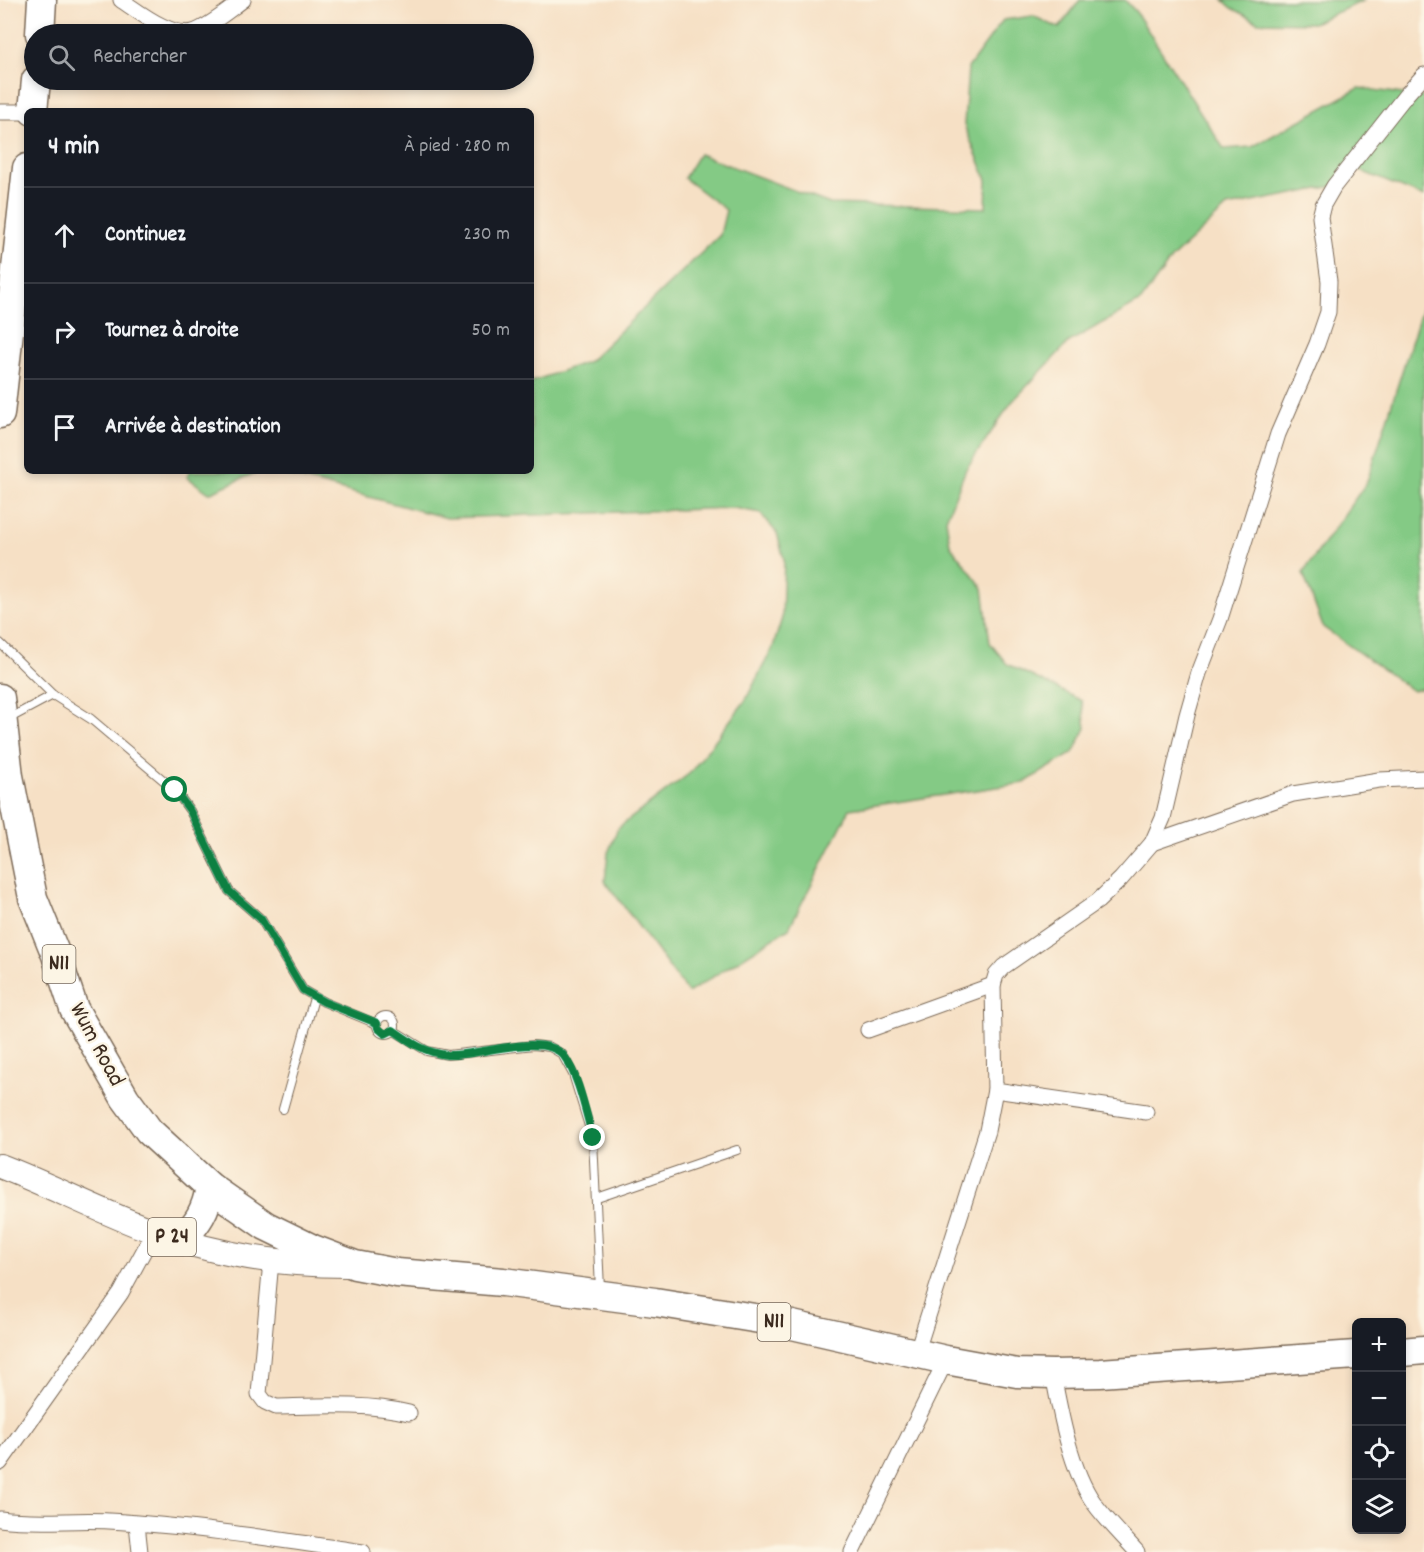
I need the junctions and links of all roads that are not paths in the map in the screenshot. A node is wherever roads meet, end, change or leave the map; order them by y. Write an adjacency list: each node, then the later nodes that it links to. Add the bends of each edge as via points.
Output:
1 (42, 0): 4 (highway)
2 (121, 0): 5 (street)
3 (243, 0): 6 (street)
4 (41, 24)
5 (158, 24)
6 (207, 24)
7 (1424, 75): 18 (street, via 1334,186 1323,206 1320,217 1329,281 1328,312 1278,434 1199,673 1163,818)
8 (35, 90): 9 (highway)
9 (33, 108)
10 (0, 112): 11 (street)
11 (24, 112)
12 (24, 195): 13 (highway)
13 (0, 414)
14 (0, 643): 15 (lane)
15 (53, 695): 16 (lane); 20 (lane, via 91,719 175,790 190,811 229,891 261,919 303,990)
16 (2, 728): 29 (highway, Wum Road / N11, via 33,898 74,1009 125,1098 149,1131)
17 (1424, 778): 18 (street, via 1379,780 1293,794)
18 (1152, 843): 19 (street, via 1098,901 1003,967)
19 (993, 985): 23 (street); 24 (street)
20 (314, 998): 21 (lane); 25 (lane)
21 (377, 1023): 22 (lane, via 385,1034); 22 (lane, via 387,1016 394,1022)
22 (393, 1030): 30 (lane, via 427,1051 448,1055 534,1045 562,1054 573,1074 593,1138)
23 (868, 1030)
24 (995, 1090): 26 (street); 38 (street, via 987,1131)
25 (283, 1109)
26 (1146, 1112)
27 (737, 1150): 30 (lane)
28 (0, 1167): 31 (main road, P 24)
29 (210, 1187): 32 (highway, via 207,1205); 34 (highway, N11, via 266,1226)
30 (597, 1198): 35 (lane)
31 (154, 1232): 32 (main road, P 24); 43 (street, via 121,1293)
32 (182, 1240): 33 (main road, P 24)
33 (271, 1262): 34 (main road, P 24); 42 (street, via 259,1394 265,1402 276,1407 384,1407)
34 (355, 1265): 35 (highway, N11)
35 (601, 1295): 38 (highway, N11, via 779,1322)
36 (1424, 1350): 37 (highway)
37 (1406, 1352)
38 (916, 1354): 40 (highway, N11)
39 (1352, 1355): 41 (highway, N11)
40 (946, 1360): 41 (highway, N11); 48 (street)
41 (1053, 1374): 49 (street, via 1061,1422 1093,1502)
42 (409, 1413)
43 (0, 1463)
44 (0, 1519): 45 (street)
45 (137, 1524): 46 (street); 47 (street)
46 (140, 1552)
47 (363, 1552)
48 (852, 1552)
49 (1137, 1552)

